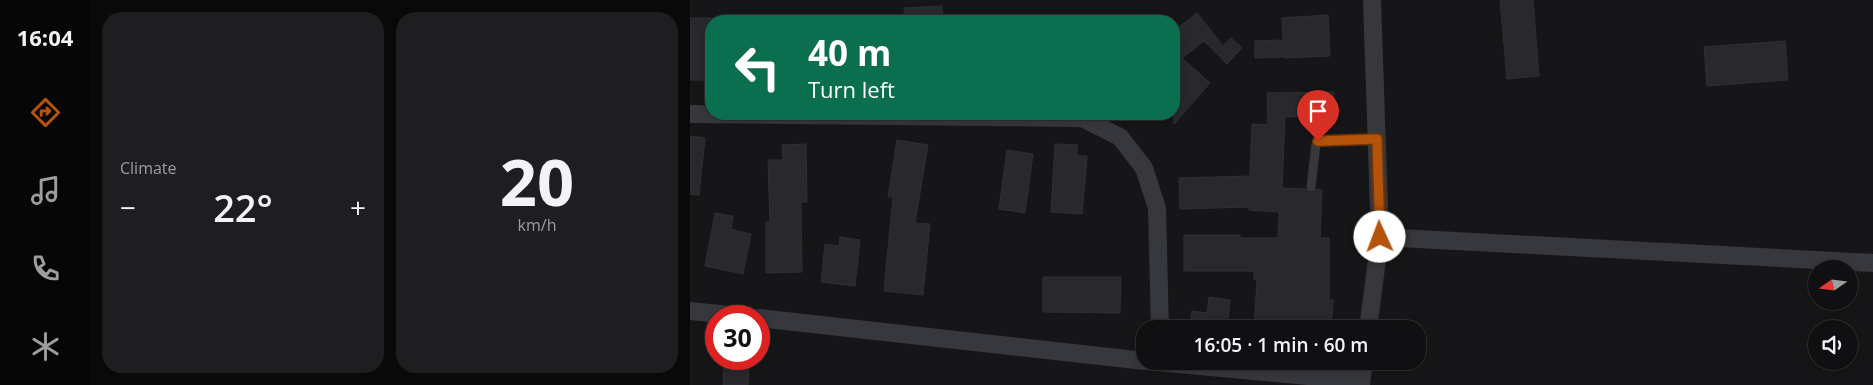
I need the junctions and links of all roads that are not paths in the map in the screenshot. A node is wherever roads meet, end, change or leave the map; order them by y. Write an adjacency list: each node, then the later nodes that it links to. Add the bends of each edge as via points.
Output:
1 (1372, 0): 5 (street)
2 (690, 114): 3 (street)
3 (705, 114)
4 (1086, 120): 12 (street, via 1120,138 1144,168 1157,208)
5 (1377, 139): 6 (lane, via 1318,141); 7 (street)
6 (1311, 187)
7 (1380, 237): 8 (street); 13 (street)
8 (1873, 263)
9 (690, 311): 10 (street)
10 (705, 313)
11 (770, 319): 14 (street)
12 (1160, 320)
13 (1369, 320)
14 (1136, 360)
15 (1232, 370): 17 (street)
16 (1363, 370): 17 (street)
17 (1361, 383)

